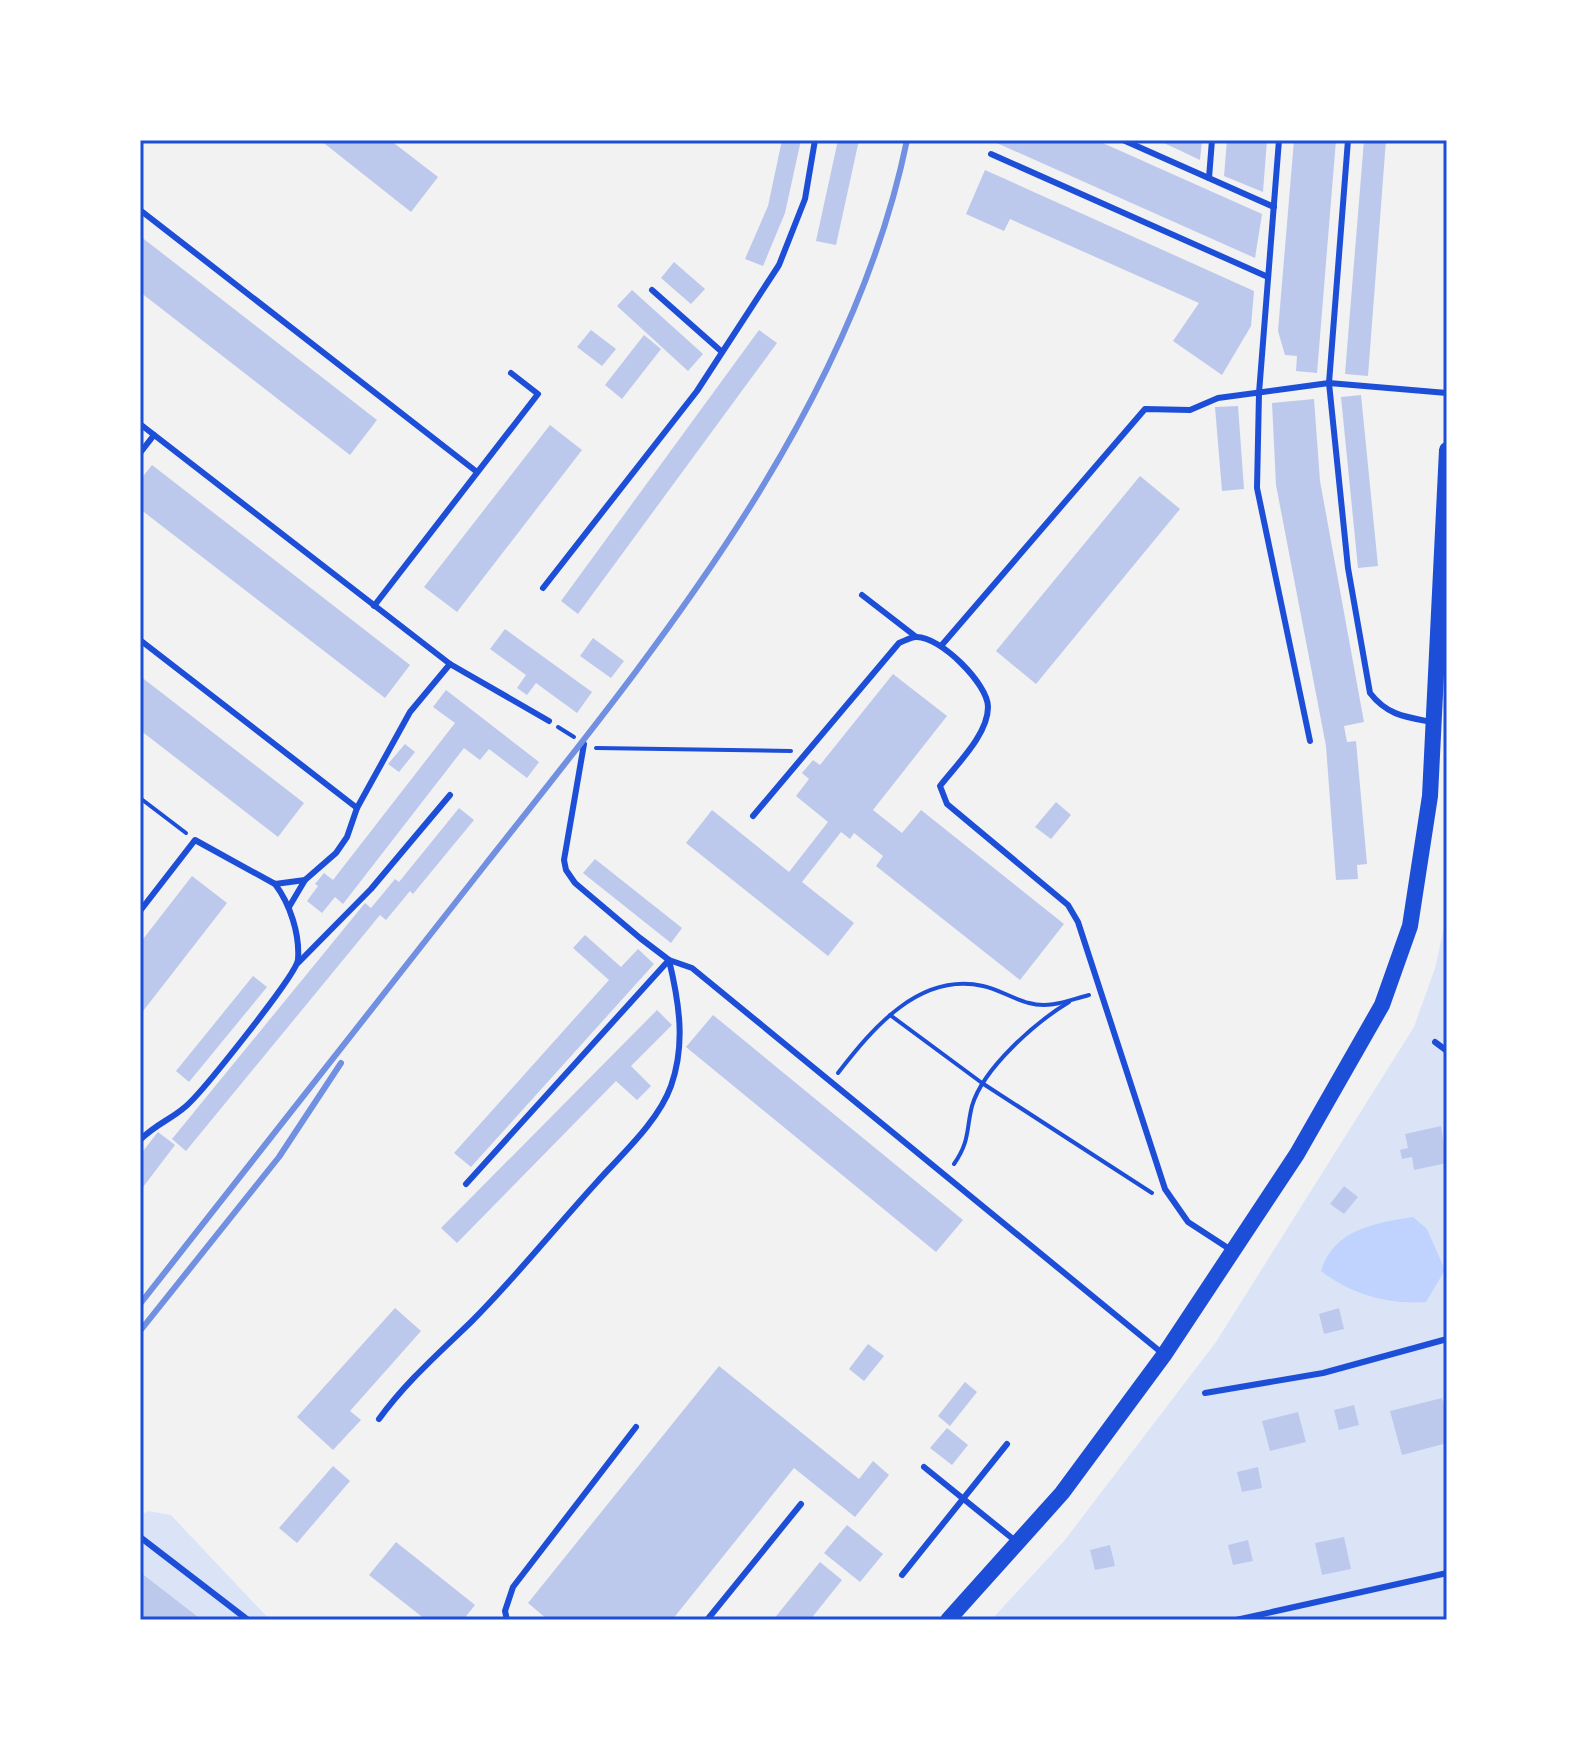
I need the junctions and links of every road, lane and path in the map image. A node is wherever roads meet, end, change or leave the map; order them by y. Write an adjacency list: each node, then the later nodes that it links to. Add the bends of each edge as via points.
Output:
1 (815, 140): 13 (lane, via 805,199 779,265)
2 (1123, 140): 6 (lane)
3 (1212, 140): 8 (lane)
4 (1279, 140): 9 (lane)
5 (1348, 140): 15 (lane)
6 (1141, 144): 8 (lane)
7 (991, 154): 11 (lane)
8 (1209, 178): 9 (lane)
9 (1274, 207): 11 (lane)
10 (140, 210): 22 (lane)
11 (1268, 277): 16 (lane)
12 (652, 290): 13 (lane)
13 (722, 352): 23 (lane)
14 (511, 373): 22 (lane, via 538,394)
15 (1329, 383): 16 (lane); 17 (lane); 31 (lane, via 1348,568 1370,693 1398,716)
16 (1259, 393): 28 (lane, via 1218,398 1190,410 1145,409 1136,415); 32 (lane, via 1257,488)
17 (1447, 393)
18 (140, 424): 19 (lane)
19 (154, 435): 21 (lane); 25 (lane)
20 (1447, 450): 31 (main road)
21 (140, 453)
22 (477, 472): 25 (lane)
23 (543, 588)
24 (862, 595): 26 (lane)
25 (374, 606): 29 (lane)
26 (915, 636): 28 (lane); 34 (lane, via 899,643)
27 (140, 640): 37 (lane)
28 (941, 646): 46 (lane, via 983,689 988,707 984,726 940,786 947,804 1068,905)
29 (450, 664): 30 (lane); 37 (lane, via 410,712)
30 (549, 721): 33 (path)
31 (1434, 722): 57 (main road, via 1418,890 1401,957 1354,1059)
32 (1310, 741)
33 (584, 744): 34 (path, via 605,750); 44 (lane, via 566,870)
34 (807, 751): 38 (lane)
35 (450, 795): 45 (lane, via 371,889)
36 (140, 798): 39 (path)
37 (357, 808): 40 (lane, via 336,853)
38 (753, 816)
39 (195, 840): 41 (lane); 43 (lane)
40 (305, 880): 41 (lane); 42 (lane)
41 (275, 884): 42 (lane)
42 (289, 907): 45 (lane)
43 (140, 911)
44 (669, 960): 51 (lane, via 692,968); 55 (lane); 61 (lane, via 681,1023 671,1087 661,1105 471,1322 406,1382)
45 (298, 963): 53 (lane, via 185,1108)
46 (1098, 992): 47 (path); 56 (lane)
47 (1074, 999): 48 (path, via 1052,1006 1031,1004 982,986 943,985 915,996); 52 (path, via 1033,1028)
48 (890, 1015): 51 (path); 52 (path)
49 (1435, 1042): 50 (lane)
50 (1447, 1051)
51 (831, 1082): 54 (lane)
52 (982, 1083): 54 (path, via 972,1106 967,1145); 56 (path)
53 (140, 1140)
54 (946, 1176): 59 (lane)
55 (466, 1184)
56 (1175, 1208): 57 (lane)
57 (1234, 1252): 59 (main road)
58 (1447, 1339): 60 (lane, via 1323,1373)
59 (1164, 1355): 68 (main road)
60 (1205, 1393)
61 (379, 1419)
62 (636, 1427): 72 (lane, via 513,1587)
63 (1007, 1444): 65 (lane)
64 (924, 1467): 65 (lane)
65 (963, 1499): 68 (lane); 70 (lane)
66 (801, 1504): 73 (lane)
67 (140, 1537): 71 (lane)
68 (1019, 1544): 74 (main road)
69 (1447, 1573): 75 (lane)
70 (902, 1575)
71 (248, 1620)
72 (507, 1620)
73 (707, 1620)
74 (948, 1620)
75 (1236, 1620)

